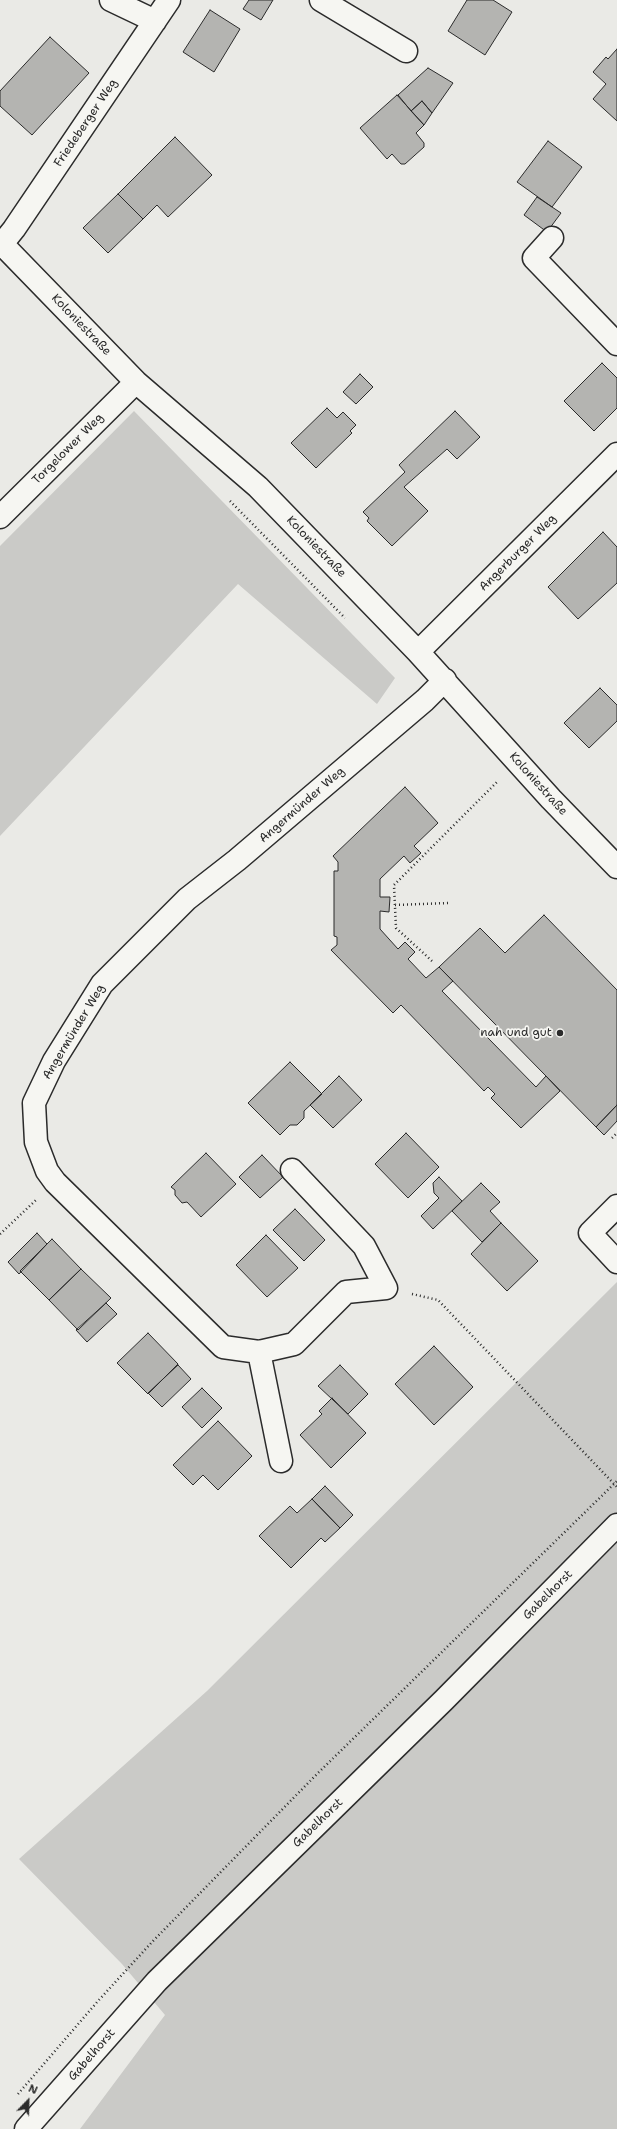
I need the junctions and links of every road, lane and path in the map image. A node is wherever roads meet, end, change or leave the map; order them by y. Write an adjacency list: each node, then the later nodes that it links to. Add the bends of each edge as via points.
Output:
1 (111, 0): 4 (street)
2 (169, 0): 4 (street, Friedeberger Weg)
3 (321, 0): 5 (street)
4 (155, 21): 7 (street, Friedeberger Weg, via 14,229)
5 (406, 51)
6 (552, 238): 8 (street, via 534,258)
7 (1, 243): 9 (street, Koloniestraße)
8 (617, 344)
9 (136, 382): 11 (street, Torgelower Weg); 12 (street, Koloniestraße, via 258,487)
10 (617, 454): 12 (street, Angerburger Weg)
11 (0, 517)
12 (418, 652): 13 (street, Koloniestraße)
13 (444, 680): 15 (street, Koloniestraße, via 551,799); 22 (street, Angermünder Weg, via 237,860 187,899 102,984 54,1061 34,1103 36,1142 47,1171)
14 (501, 778): 17 (path, via 394,885)
15 (617, 867)
16 (448, 903): 17 (path)
17 (395, 905): 18 (path, via 396,928)
18 (432, 961)
19 (617, 1133): 20 (path)
20 (612, 1138)
21 (292, 1170): 26 (street, via 364,1246)
22 (55, 1182): 24 (path); 27 (street, Angermünder Weg, via 223,1346)
23 (617, 1206): 25 (street, via 590,1234)
24 (0, 1234)
25 (617, 1262)
26 (386, 1288): 27 (street, Angermünder Weg, via 346,1292 294,1344); 30 (path, via 438,1300)
27 (259, 1352): 28 (street)
28 (281, 1461)
29 (617, 1481): 30 (path)
30 (614, 1484): 31 (path); 33 (path, via 317,1774 164,1930 98,2001)
31 (617, 1488)
32 (617, 1524): 34 (street, Gabelhorst, via 444,1700 157,1981)
33 (16, 2097)
34 (26, 2129)

